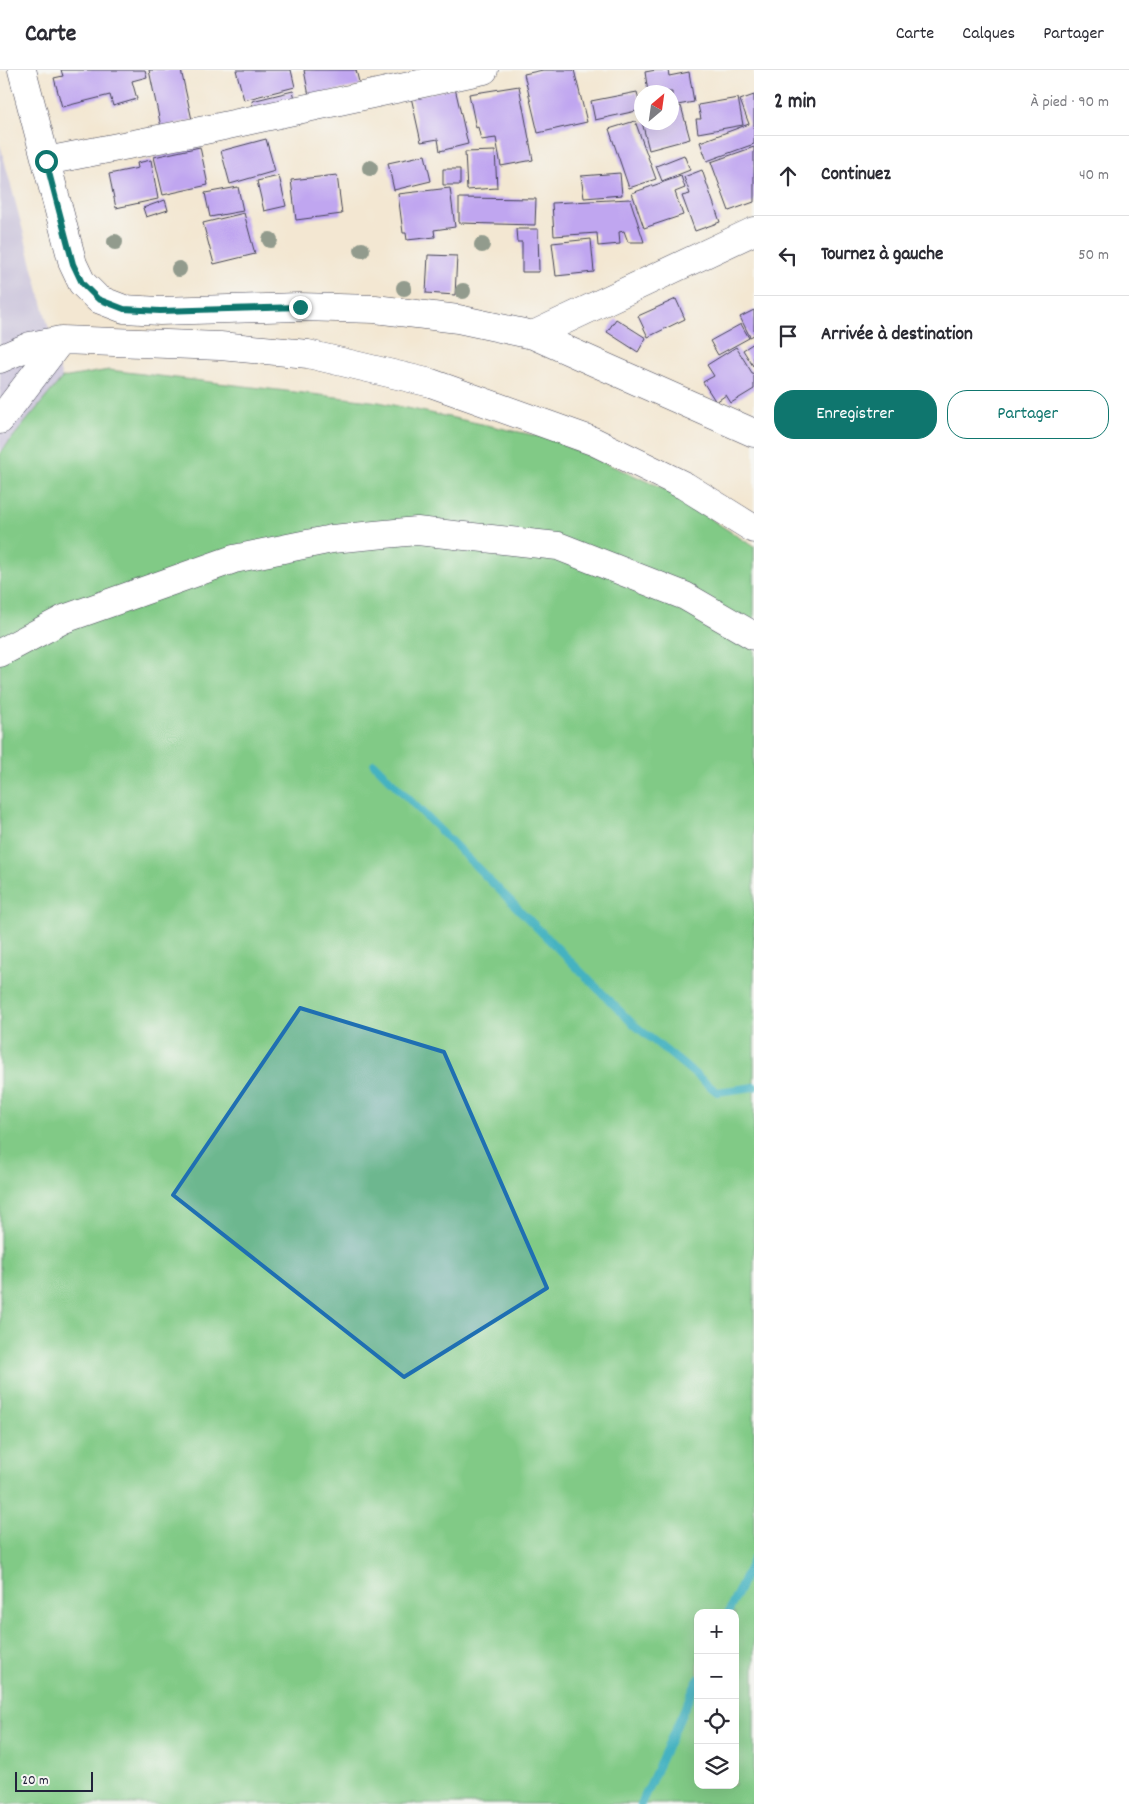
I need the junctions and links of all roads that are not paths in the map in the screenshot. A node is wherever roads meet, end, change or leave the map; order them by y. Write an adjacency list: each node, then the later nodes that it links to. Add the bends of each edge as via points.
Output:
1 (22, 70): 3 (street)
2 (484, 70): 3 (street)
3 (46, 161): 5 (street, via 73,264 82,283 98,299 124,309 375,309 458,319)
4 (754, 231): 5 (street)
5 (533, 336): 9 (street)
6 (62, 340): 7 (street); 8 (street); 10 (street, via 220,346 308,354 431,383 594,441 685,486)
7 (1, 354)
8 (0, 420)
9 (750, 427)
10 (754, 529)
11 (754, 636): 12 (street, via 685,596 558,546 417,532 332,539 234,559 64,619)
12 (0, 653)

